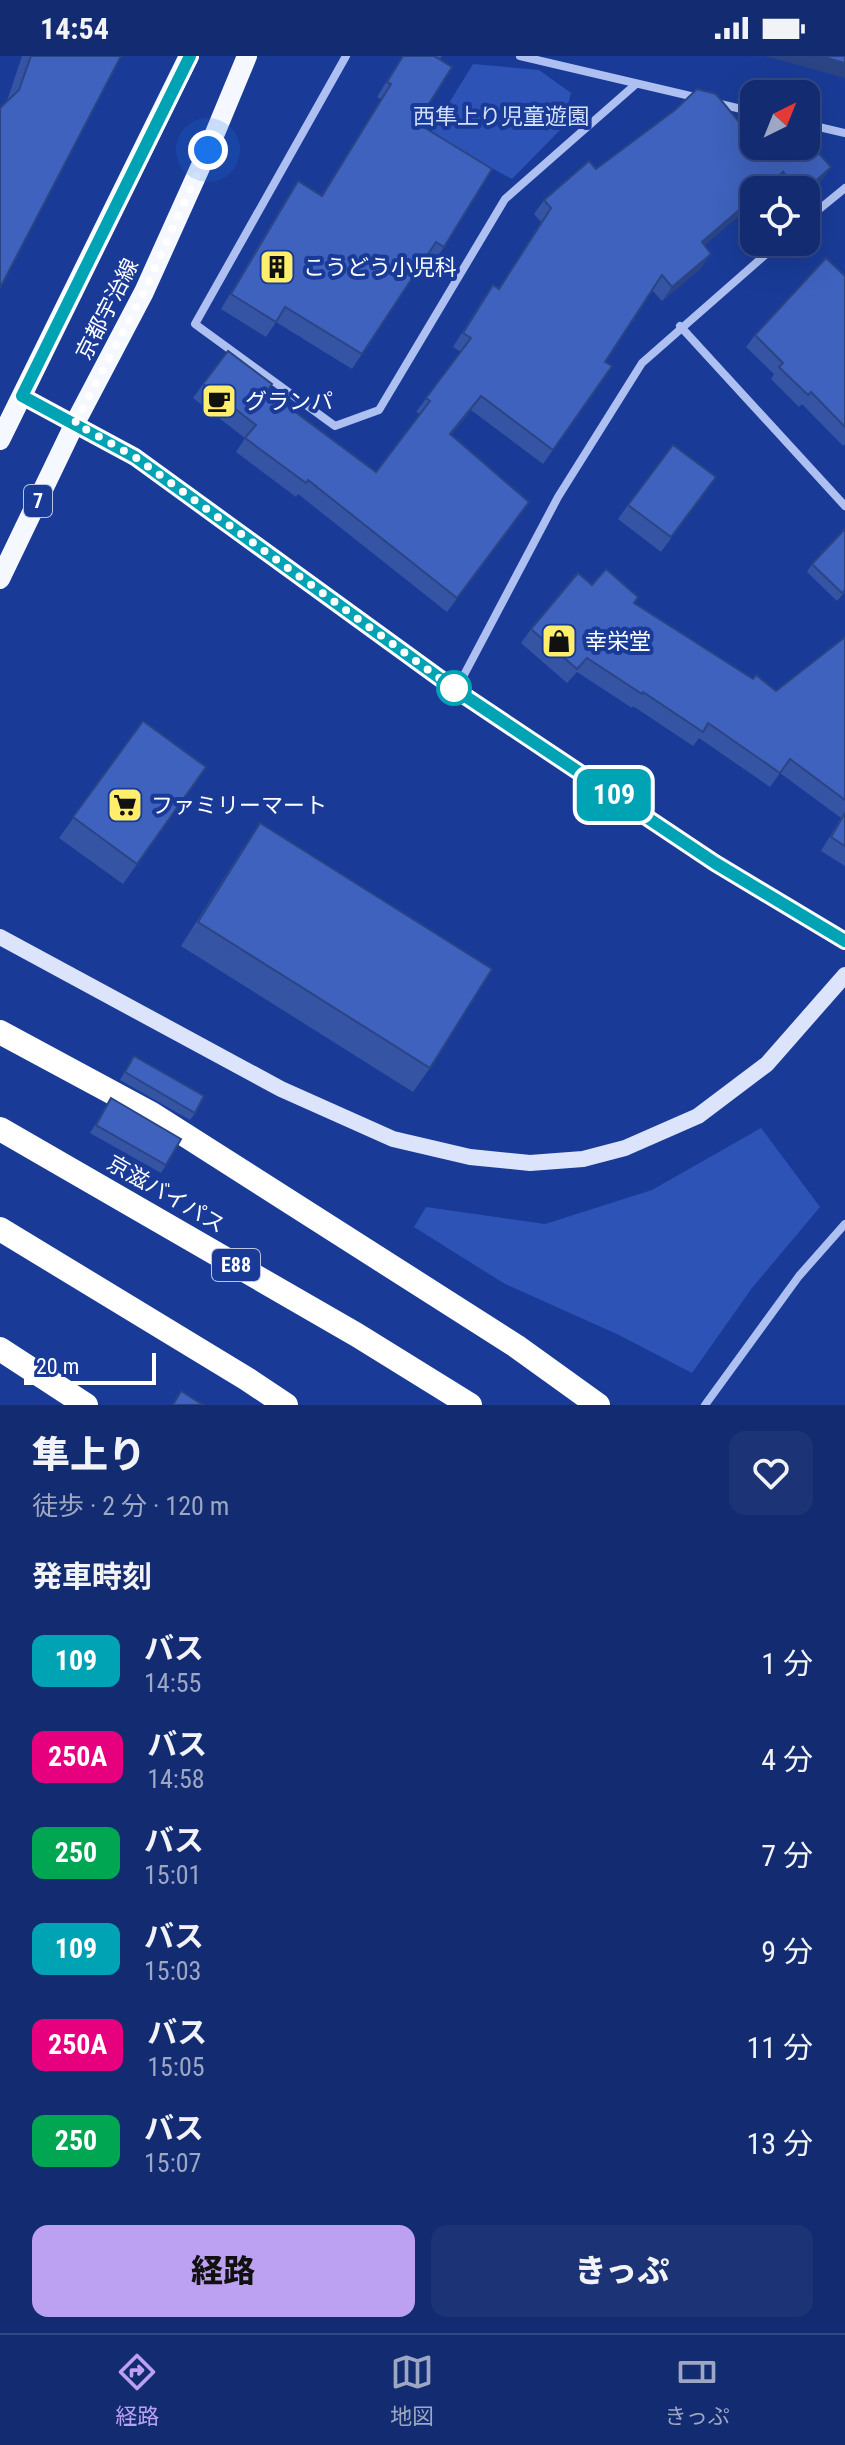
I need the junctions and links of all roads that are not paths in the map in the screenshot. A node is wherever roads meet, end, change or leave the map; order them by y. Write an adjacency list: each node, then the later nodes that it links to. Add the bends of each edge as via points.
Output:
1 (189, 56): 13 (main road, 京都宇治線)
2 (247, 56): 14 (main road, 京都宇治線 / 7, via 144,292)
3 (346, 56): 5 (street, via 195,324 335,426 379,410 505,199)
4 (520, 56): 5 (street)
5 (636, 84): 6 (street)
6 (740, 109)
7 (820, 127): 8 (street)
8 (845, 133)
9 (845, 188): 10 (street)
10 (820, 209)
11 (763, 256): 12 (street)
12 (680, 326): 16 (street); 18 (street, via 642,363 558,497)
13 (22, 396): 14 (street); 15 (main road, 京都宇治線)
14 (75, 423): 17 (main road, 京都宇治線 / 7); 18 (street, via 135,457)
15 (0, 440)
16 (845, 506)
17 (0, 579)
18 (456, 690): 20 (street, via 715,863)
19 (0, 937): 21 (street, via 281,1089 393,1139 470,1157 530,1163 583,1159 625,1148 698,1116 767,1064)
20 (845, 941)
21 (845, 975)
22 (0, 1032): 30 (highway, via 152,1114 516,1346)
23 (0, 1129): 29 (highway, 京滋バイパス / E88)
24 (845, 1224): 31 (street, via 799,1276)
25 (0, 1229): 28 (highway)
26 (0, 1349): 27 (highway)
27 (86, 1405)
28 (286, 1405)
29 (470, 1405)
30 (598, 1405)
31 (705, 1405)

